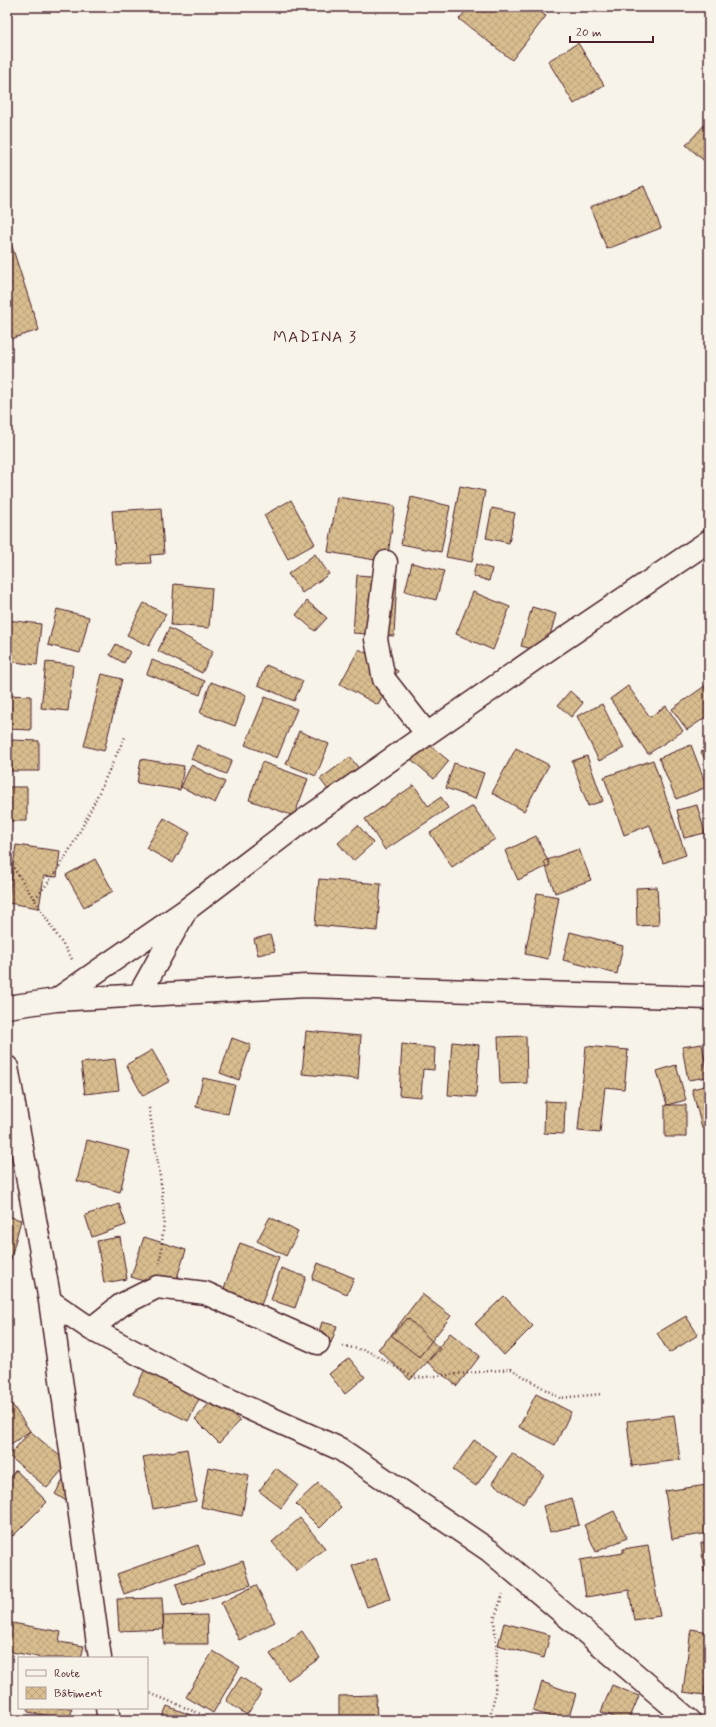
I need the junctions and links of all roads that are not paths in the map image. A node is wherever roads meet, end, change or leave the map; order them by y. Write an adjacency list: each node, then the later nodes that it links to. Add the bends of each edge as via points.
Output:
1 (709, 542): 3 (street)
2 (386, 562): 3 (street, via 376,639 384,679)
3 (427, 734): 4 (street, via 296,826)
4 (186, 910): 5 (street); 7 (street)
5 (139, 995): 6 (street, via 306,986); 7 (street)
6 (709, 998)
7 (56, 1000): 8 (street)
8 (7, 1007)
9 (7, 1067): 10 (street)
10 (50, 1301): 11 (street); 13 (street)
11 (90, 1329): 12 (street, via 121,1305 158,1287 206,1293); 16 (street, via 203,1388 340,1449 490,1551)
12 (318, 1342)
13 (100, 1657)
14 (108, 1709): 15 (street)
15 (109, 1720)
16 (689, 1720)

